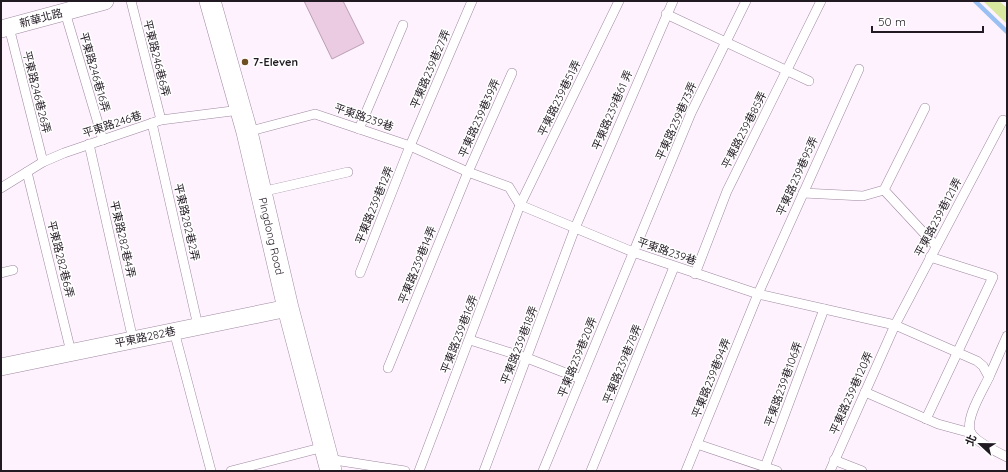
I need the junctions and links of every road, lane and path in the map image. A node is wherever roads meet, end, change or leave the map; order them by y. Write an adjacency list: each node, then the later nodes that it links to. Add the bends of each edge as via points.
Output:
1 (105, 1): 9 (street, 新華北路)
2 (131, 1): 21 (lane, 平東路246巷6弄)
3 (210, 1): 19 (street, Pingdong Road)
4 (472, 1): 26 (lane, 平東路239巷27弄)
5 (619, 1): 35 (lane, 平東路239巷51弄)
6 (672, 1): 10 (lane, 平東路239巷61 弄)
7 (746, 1): 13 (lane, 平東路239巷73弄)
8 (821, 1): 15 (lane, 平東路239巷85弄)
9 (65, 12): 12 (street, 新華北路); 24 (lane, 平東路246巷16弄)
10 (666, 14): 13 (lane); 36 (lane, 平東路239巷61 弄)
11 (403, 25): 22 (lane)
12 (5, 28): 27 (lane, 平東路246巷26弄)
13 (726, 43): 15 (lane); 38 (lane, 平東路239巷73弄, via 691,113)
14 (859, 68): 34 (lane, 平東路239巷95弄)
15 (787, 71): 17 (lane); 44 (lane, 平東路239巷85弄, via 727,191)
16 (512, 73): 30 (lane, 平東路239巷39弄)
17 (809, 81)
18 (925, 108): 32 (lane)
19 (240, 110): 21 (lane, 平東路246巷); 23 (street, Pingdong Road)
20 (1003, 120): 37 (lane, 平東路239巷121弄)
21 (156, 122): 24 (lane, 平東路246巷); 49 (lane, 平東路282巷2弄)
22 (359, 128): 23 (lane, 平東路239巷, via 315,114); 26 (lane, 平東路239巷)
23 (246, 132): 33 (street, Pingdong Road)
24 (103, 140): 25 (lane, 平東路246巷)
25 (89, 144): 27 (lane, 平東路246巷); 52 (lane, 平東路282巷4弄)
26 (410, 146): 30 (lane, 平東路239巷); 42 (lane, 平東路239巷12弄)
27 (43, 162): 28 (lane, 平東路246巷)
28 (26, 172): 31 (lane, 平東路246巷); 54 (lane, 平東路282巷6弄)
29 (348, 172): 33 (lane)
30 (468, 172): 35 (lane, 平東路239巷, via 508,187); 58 (lane, 平東路239巷14弄)
31 (1, 188)
32 (884, 190): 34 (lane, via 863,196); 37 (lane)
33 (261, 192): 46 (street, Pingdong Road)
34 (803, 193): 45 (lane, 平東路239巷95弄)
35 (520, 205): 36 (lane, 平東路239巷); 53 (lane, 平東路239巷16弄)
36 (575, 228): 38 (lane, 平東路239巷); 56 (lane, 平東路239巷18弄)
37 (936, 246): 39 (lane, 平東路239巷121弄)
38 (633, 252): 40 (lane, 平東路239巷); 60 (lane, 平東路239巷20弄)
39 (930, 257): 48 (lane, 平東路239巷121弄); 55 (lane, via 993,277)
40 (674, 267): 44 (lane, 平東路239巷); 75 (lane, 平東路239巷78弄)
41 (13, 270): 43 (lane)
42 (360, 272)
43 (1, 273)
44 (695, 274): 45 (lane, 平東路239巷)
45 (758, 294): 47 (lane, 平東路239巷); 64 (lane, 平東路239巷94弄)
46 (288, 308): 49 (street, 平東路282巷); 66 (street, Pingdong Road)
47 (824, 309): 48 (lane, 平東路239巷); 68 (lane, 平東路239巷106弄)
48 (895, 324): 55 (lane, 平東路239巷); 61 (lane, 平東路239巷120弄)
49 (198, 326): 50 (street, 平東路282巷)
50 (174, 331): 52 (street, 平東路282巷); 69 (lane)
51 (1007, 336): 59 (lane)
52 (134, 340): 54 (street, 平東路282巷)
53 (470, 340): 56 (lane); 72 (lane, 平東路239巷16弄)
54 (71, 352): 57 (street, 平東路282巷)
55 (958, 352): 59 (lane, 平東路239巷, via 977,361); 62 (lane)
56 (527, 358): 60 (lane); 73 (lane, 平東路239巷18弄)
57 (1, 366)
58 (388, 368)
59 (989, 377): 63 (lane, via 969,421)
60 (581, 379): 74 (lane, 平東路239巷20弄)
61 (865, 392): 62 (lane); 67 (lane, 平東路239巷120弄)
62 (926, 419): 63 (lane)
63 (971, 433): 65 (lane)
64 (697, 444): 68 (lane); 76 (lane, 平東路239巷94弄)
65 (1007, 457)
66 (327, 459): 70 (lane); 71 (lane)
67 (834, 460): 78 (lane, 平東路239巷120弄); 79 (lane)
68 (765, 467): 77 (lane)
69 (212, 471)
70 (231, 471)
71 (405, 471)
72 (419, 471)
73 (484, 471)
74 (543, 471)
75 (592, 471)
76 (686, 471)
77 (777, 471)
78 (830, 471)
79 (862, 471)

